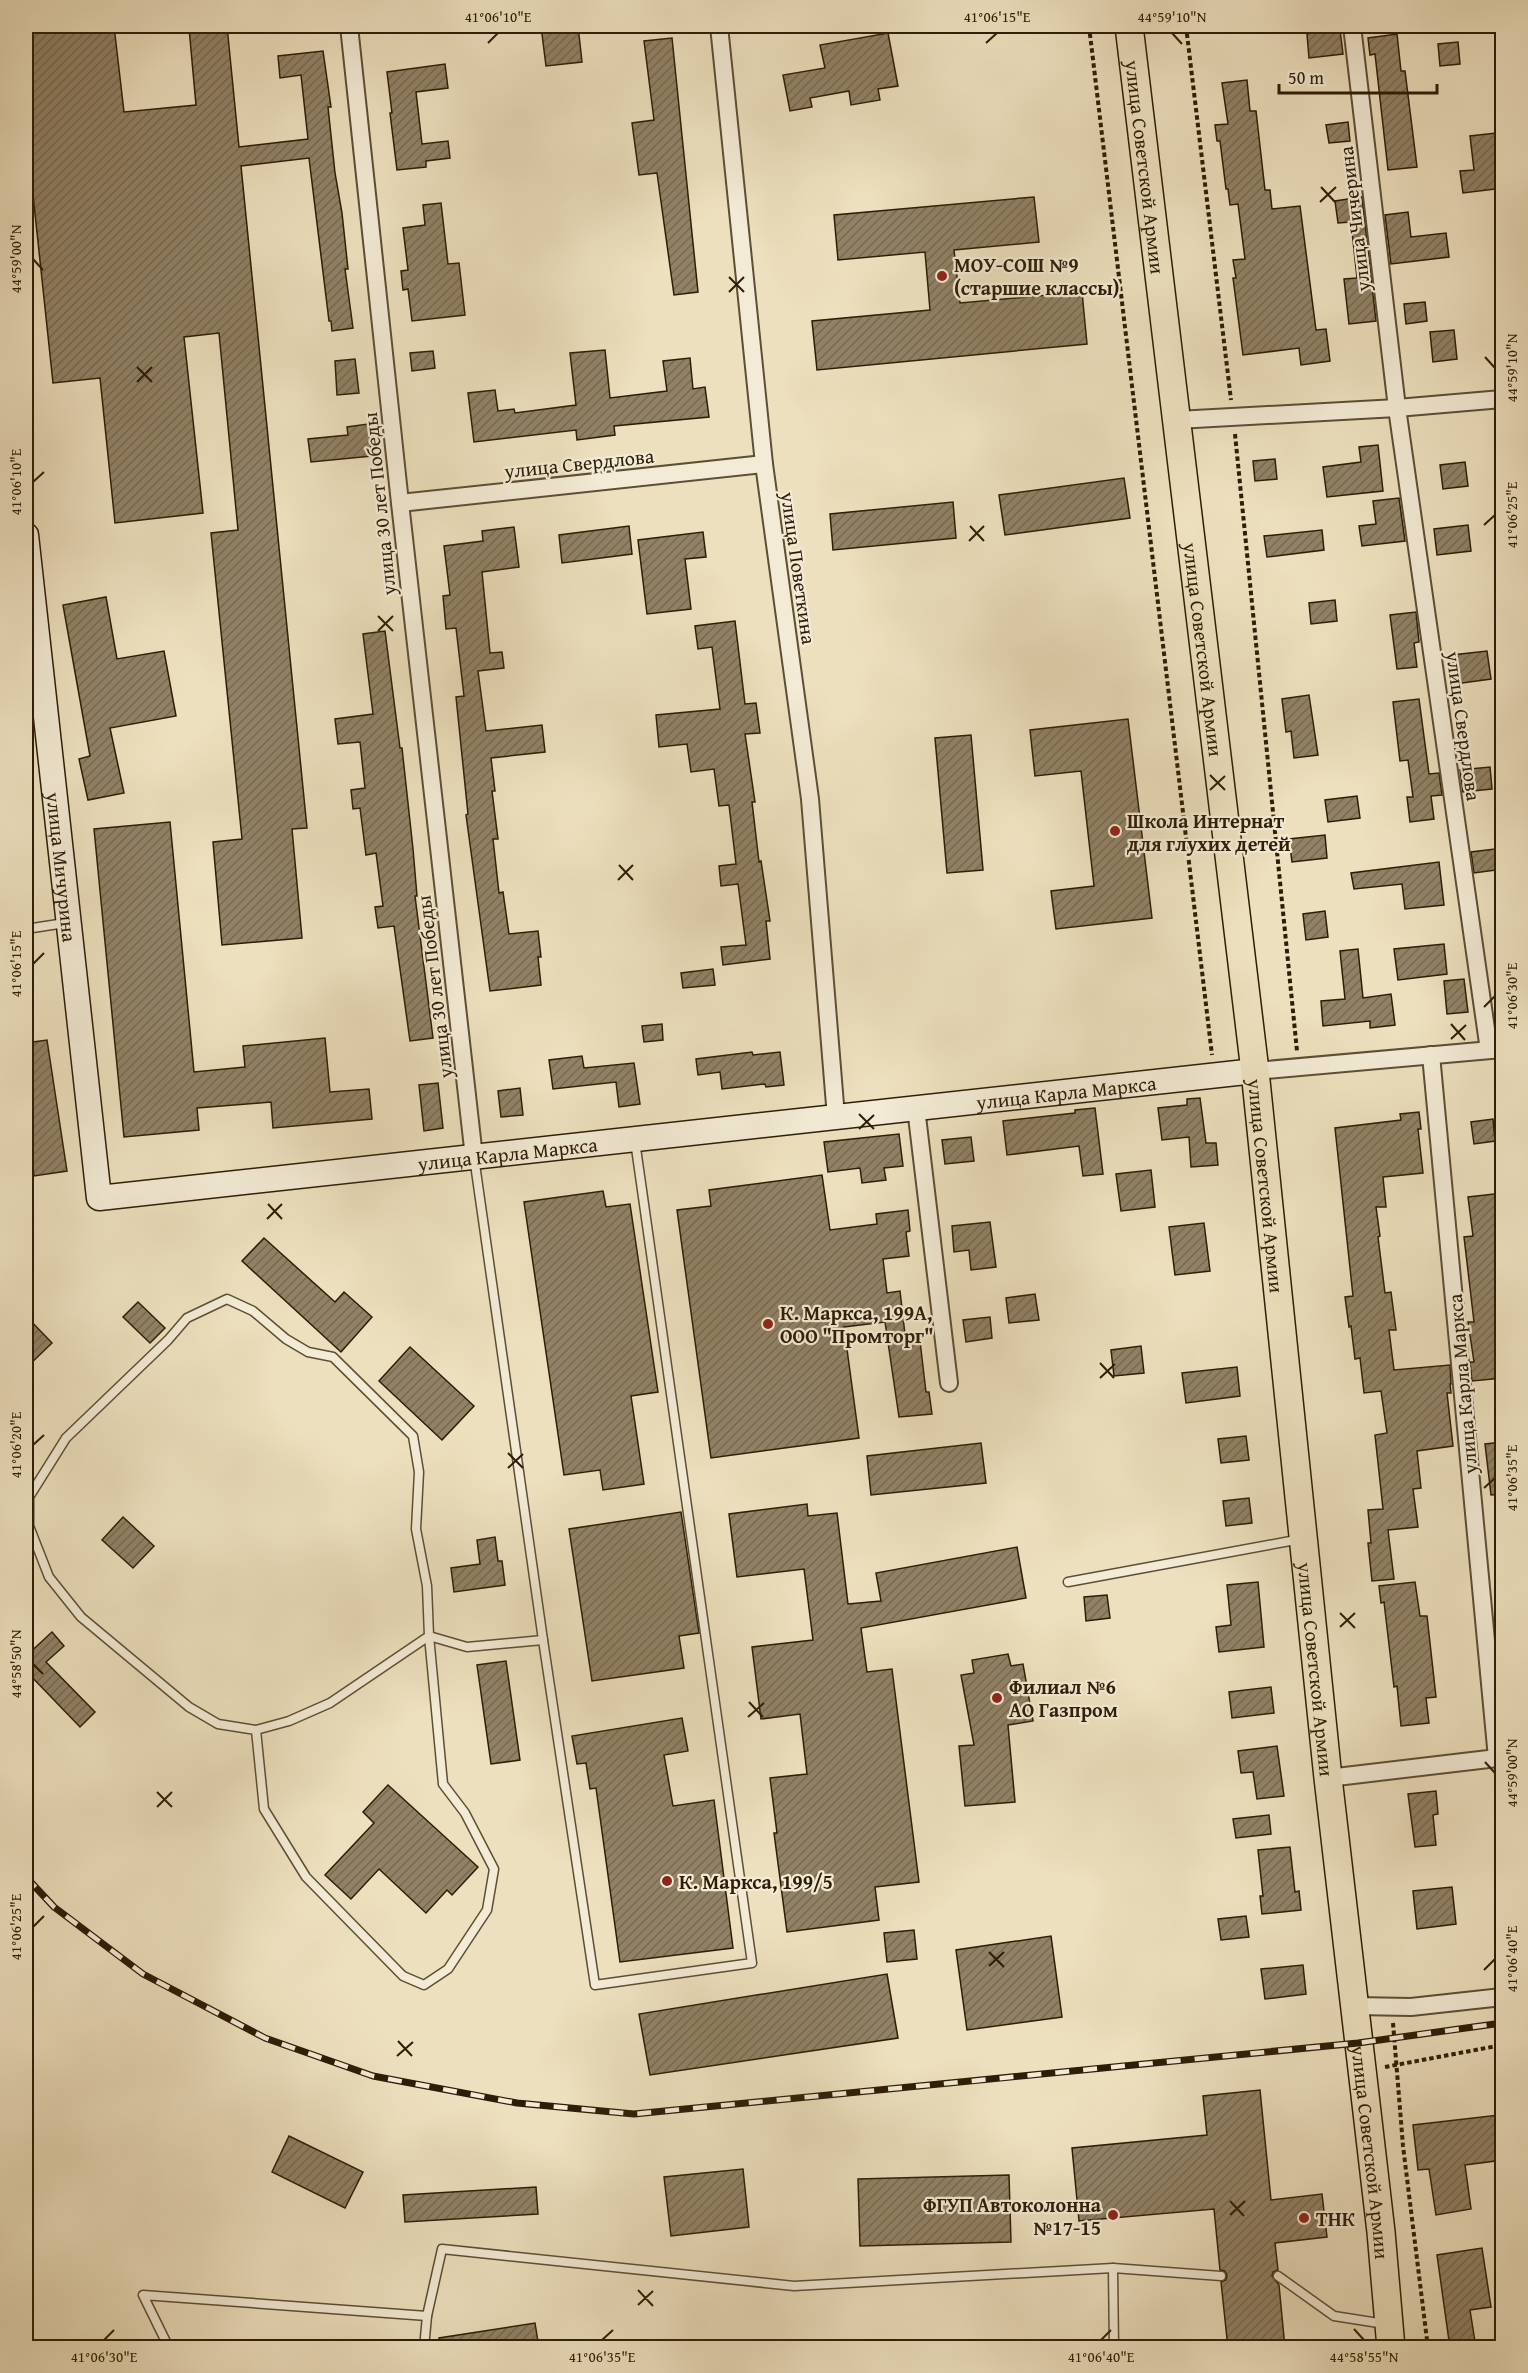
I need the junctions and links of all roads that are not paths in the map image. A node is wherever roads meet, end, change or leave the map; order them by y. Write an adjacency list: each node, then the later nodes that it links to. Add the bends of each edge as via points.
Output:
1 (349, 26): 9 (street, улица 30 лет Победы)
2 (719, 26): 8 (street, улица Поветкина)
3 (1129, 26): 7 (main road, улица Советской Армии)
4 (1352, 26): 6 (street, улица Чичерина)
5 (1503, 399): 6 (street)
6 (1397, 408): 7 (street); 14 (street, улица Свердлова)
7 (1176, 420): 16 (main road, улица Советской Армии)
8 (764, 464): 9 (street, улица Свердлова); 18 (street, улица Поветкина, via 810,799)
9 (399, 503): 20 (street, улица 30 лет Победы)
10 (26, 535): 11 (street, улица Мичурина)
11 (27, 561): 12 (street, улица Мичурина)
12 (69, 923): 13 (lane); 21 (street, улица Мичурина)
13 (26, 930)
14 (1496, 1049): 15 (street, улица Карла Маркса)
15 (1431, 1055): 16 (street, улица Карла Маркса); 28 (street, улица Карла Маркса, via 1497,1758)
16 (1255, 1071): 17 (street, улица Карла Маркса); 23 (main road, улица Советской Армии)
17 (916, 1108): 18 (street, улица Карла Маркса); 22 (street)
18 (836, 1117): 19 (street, улица Карла Маркса)
19 (635, 1139): 20 (street, улица Карла Маркса); 26 (lane, via 752,1963 595,1985)
20 (474, 1157): 21 (street, улица Карла Маркса); 26 (lane)
21 (99, 1198)
22 (949, 1383)
23 (1304, 1539): 24 (lane); 28 (main road, улица Советской Армии)
24 (1068, 1582)
25 (429, 1636): 26 (lane, via 467,1647); 27 (lane, via 330,1703); 27 (lane, via 443,1784 465,1813 494,1869 487,1910 448,1969 424,1985 403,1976 306,1877 264,1809); 27 (lane, via 427,1586 416,1529 419,1472 413,1436 333,1357 308,1352 253,1311 227,1299 187,1317 66,1438 29,1497 29,1526 49,1577 81,1617 189,1707 218,1724)
26 (543, 1640)
27 (256, 1730)
28 (1328, 1778): 30 (main road, улица Советской Армии)
29 (1503, 1997): 30 (street, via 1411,2007)
30 (1354, 2006): 35 (main road, улица Советской Армии)
31 (1113, 2268): 32 (lane); 34 (lane, via 794,2286 442,2250); 38 (lane)
32 (1221, 2276)
33 (1278, 2276): 35 (lane, via 1334,2316)
34 (427, 2316): 36 (lane, via 143,2295); 37 (lane)
35 (1390, 2336)
36 (169, 2348)
37 (424, 2348)
38 (1114, 2348)

